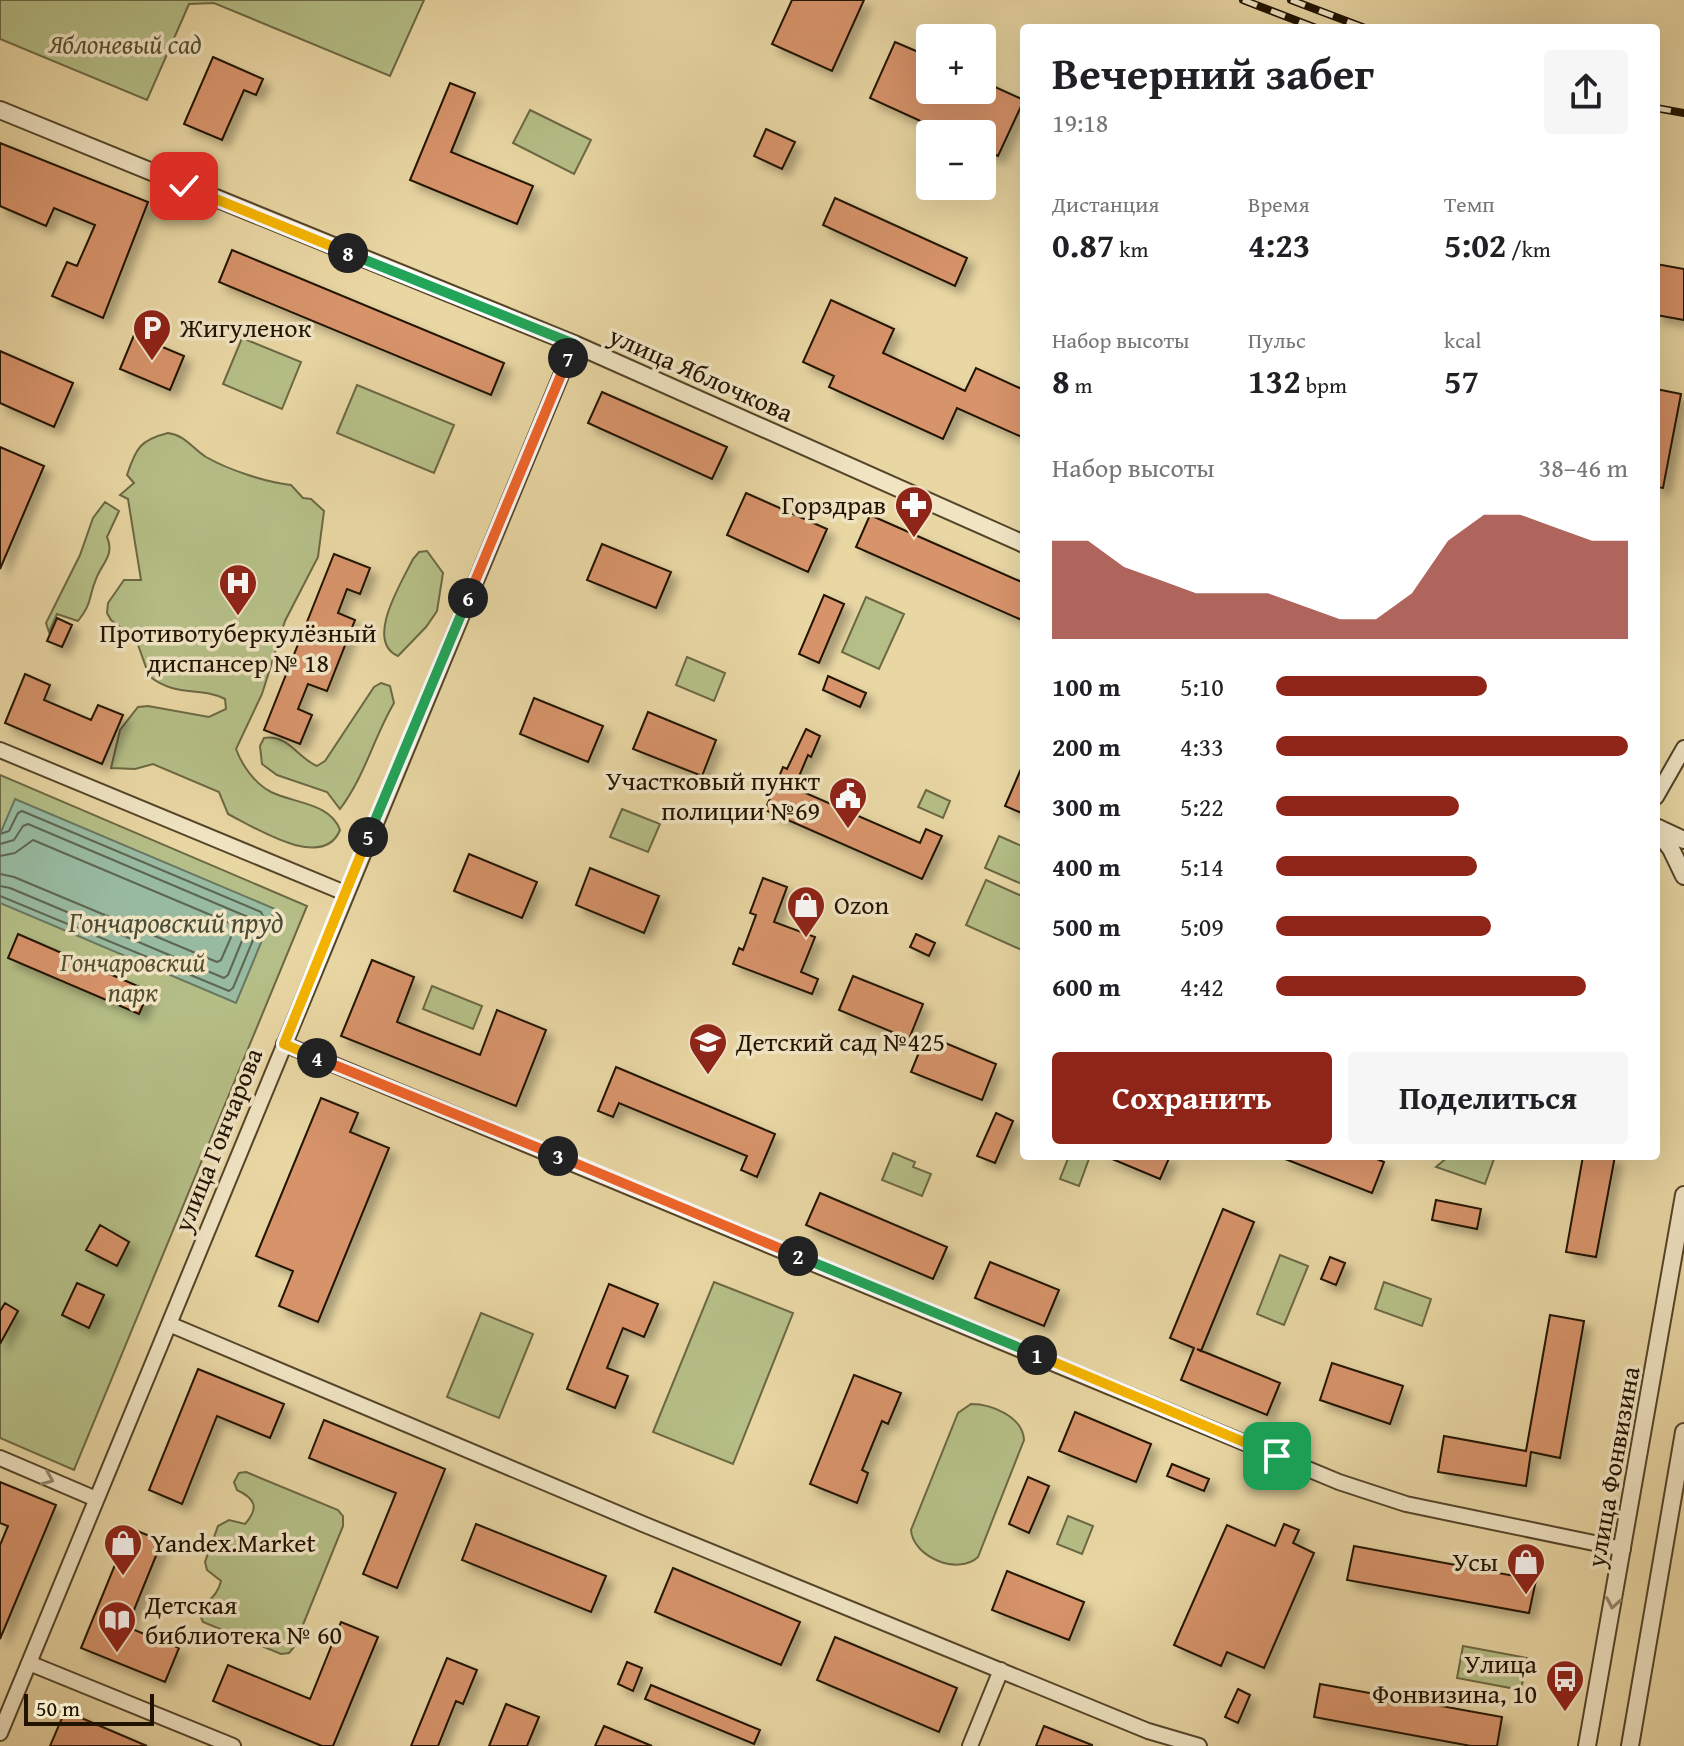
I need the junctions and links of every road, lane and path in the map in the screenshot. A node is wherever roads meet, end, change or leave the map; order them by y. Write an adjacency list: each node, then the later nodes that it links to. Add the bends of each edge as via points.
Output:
1 (0, 110): 2 (street, улица Яблочкова)
2 (574, 344): 3 (street, улица Яблочкова); 11 (street, улица Гончарова)
3 (1020, 542)
4 (1684, 748): 6 (street)
5 (0, 750): 11 (street)
6 (1660, 790)
7 (1660, 830): 9 (street)
8 (1660, 834): 10 (street)
9 (1684, 840)
10 (1684, 876)
11 (345, 893): 12 (street, улица Гончарова)
12 (284, 1044): 14 (street, улица Гончарова); 18 (street, via 1339,1482 1406,1504)
13 (1684, 1195): 18 (street, улица Фонвизина)
14 (169, 1324): 17 (street, улица Гончарова); 20 (street)
15 (1684, 1432): 26 (street)
16 (0, 1458): 17 (street, one-way to 17)
17 (96, 1499): 19 (street, улица Гончарова)
18 (1623, 1549): 25 (street, улица Фонвизина, one-way to 25)
19 (29, 1663): 21 (street, улица Гончарова); 22 (street)
20 (1001, 1670): 23 (street); 24 (street, via 1148,1731)
21 (0, 1733)
22 (233, 1746)
23 (970, 1746)
24 (1199, 1746)
25 (1587, 1746)
26 (1630, 1746)

